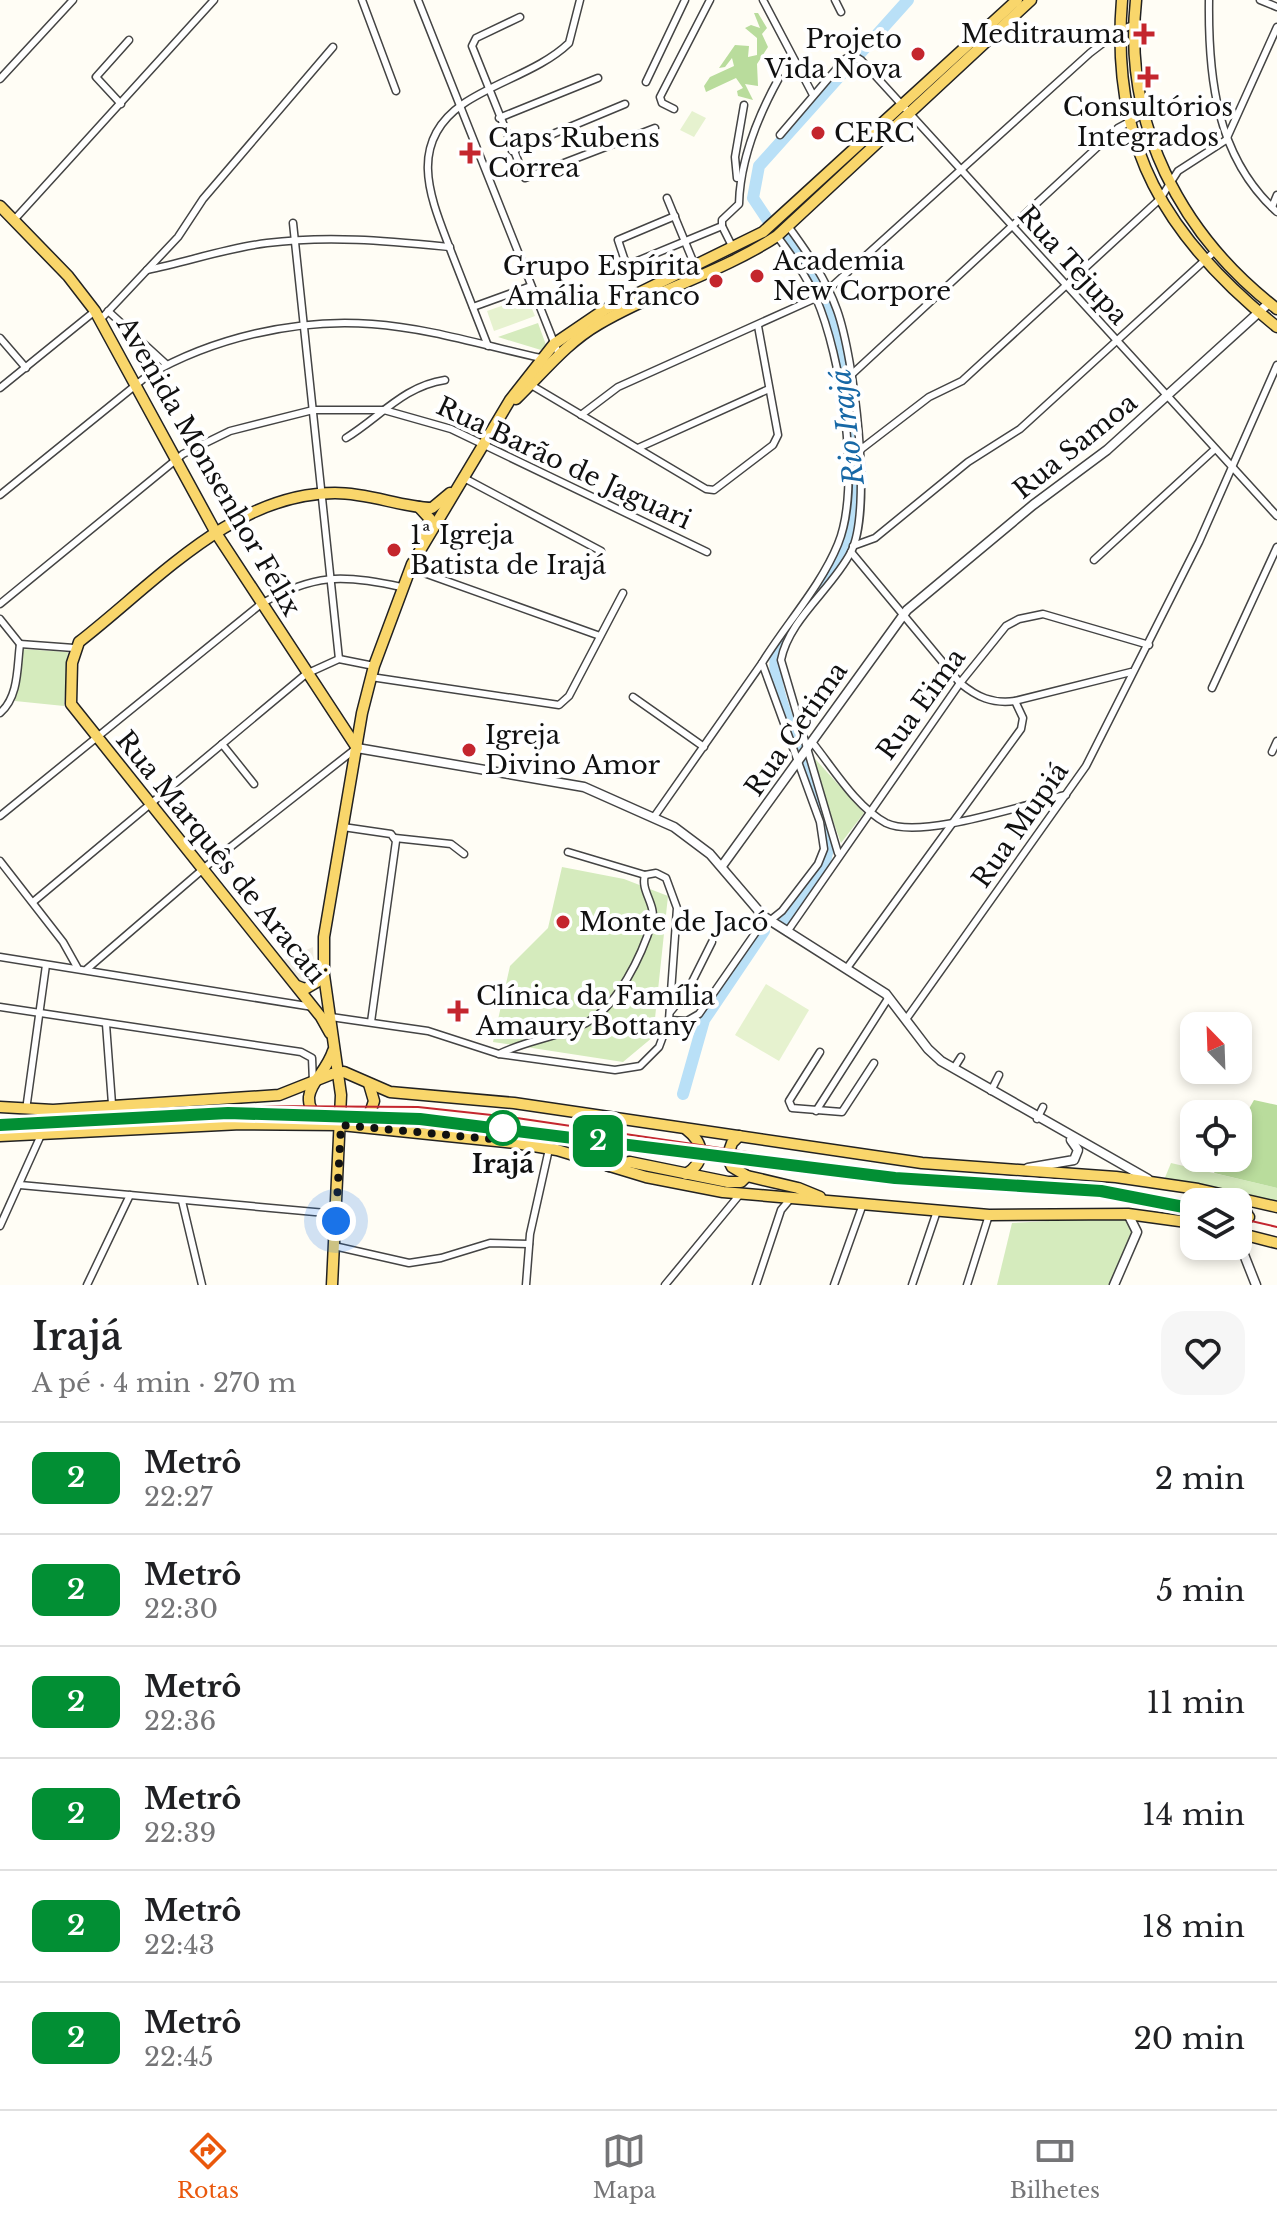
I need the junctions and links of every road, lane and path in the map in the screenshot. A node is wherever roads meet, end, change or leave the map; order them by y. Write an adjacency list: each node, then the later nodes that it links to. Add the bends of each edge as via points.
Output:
1 (73, 0): 27 (street)
2 (214, 0): 32 (street)
3 (362, 0): 30 (street)
4 (418, 0): 34 (street)
5 (580, 0): 29 (street, via 569,43)
6 (685, 0): 28 (street)
7 (710, 0): 36 (street, via 660,97)
8 (763, 0): 31 (street)
9 (835, 0): 17 (street)
10 (1017, 0): 37 (main road)
11 (1031, 0): 37 (main road)
12 (1122, 0): 21 (main road)
13 (1136, 0): 19 (main road)
14 (1209, 0): 43 (street, via 1211,64)
15 (1260, 0): 16 (street)
16 (1277, 7)
17 (841, 12)
18 (520, 17): 29 (street, via 472,43)
19 (1133, 25): 21 (street); 38 (main road)
20 (1277, 27): 23 (street)
21 (1120, 30): 40 (main road); 45 (street)
22 (129, 40): 32 (street, via 96,77)
23 (1274, 44): 43 (street)
24 (333, 47): 67 (street)
25 (598, 78): 39 (street)
26 (779, 78): 46 (street)
27 (0, 79)
28 (646, 82)
29 (488, 89): 34 (street); 39 (street)
30 (396, 91)
31 (813, 95): 37 (street, Rua Tejupa, via 848,56 858,58); 42 (street)
32 (121, 104): 54 (street)
33 (625, 104): 44 (street)
34 (460, 105): 62 (street, via 436,133 427,175 431,202); 69 (street)
35 (744, 105): 46 (street, via 735,157)
36 (674, 109)
37 (906, 110): 45 (street, Rua Tejupa); 57 (main road); 63 (main road, via 777,220)
38 (1144, 114): 40 (street); 47 (main road)
39 (499, 118): 44 (street)
40 (1129, 120): 50 (main road); 58 (street)
41 (655, 128): 44 (street, via 534,177 524,177)
42 (780, 135)
43 (1226, 140): 47 (street); 51 (street)
44 (512, 151)
45 (961, 170): 58 (street, Rua Tejupa); 70 (street)
46 (738, 182): 56 (street, via 739,204)
47 (1168, 183): 50 (street); 64 (main road)
48 (1277, 195): 51 (street)
49 (667, 198): 53 (street)
50 (1160, 199): 65 (main road); 68 (street)
51 (1274, 209)
52 (1, 210): 54 (main road, Avenida Monsenhor Félix)
53 (675, 216): 61 (street); 61 (street, via 617,243 630,264)
54 (14, 220): 76 (main road, Avenida Monsenhor Félix, via 68,276)
55 (293, 223): 60 (street)
56 (722, 226): 61 (street); 63 (street)
57 (788, 226): 59 (main road); 70 (street)
58 (1012, 227): 68 (street, Rua Tejupa); 88 (street)
59 (777, 236): 71 (street); 83 (main road)
60 (297, 240): 62 (street, via 359,238); 67 (street); 77 (street)
61 (686, 242): 66 (street)
62 (450, 247): 73 (street)
63 (734, 249): 66 (main road)
64 (1215, 251): 65 (street); 72 (main road)
65 (1203, 261): 75 (main road); 81 (street)
66 (695, 266): 83 (main road, via 604,310)
67 (147, 270): 74 (street)
68 (1064, 285): 81 (street, Rua Tejupa); 103 (street, via 962,381 929,397)
69 (531, 286): 73 (street); 83 (street)
70 (829, 289): 88 (street, via 843,328)
71 (816, 298): 78 (street); 133 (street, via 834,355 849,502 830,560)
72 (1273, 306): 75 (street, Rua Samoa)
73 (473, 307): 82 (street)
74 (108, 311): 76 (street); 85 (street)
75 (1260, 313): 79 (main road); 94 (street, Rua Samoa)
76 (97, 316): 87 (street); 90 (main road, Avenida Monsenhor Félix)
77 (303, 325): 82 (street, via 374,324); 85 (street, via 239,339); 95 (street)
78 (758, 326): 93 (street); 98 (street, via 618,387)
79 (1277, 327)
80 (0, 338): 87 (street)
81 (1114, 341): 94 (street, Rua Tejupa); 116 (street, via 1020,429 968,462 875,538)
82 (488, 346): 84 (street)
83 (557, 350): 84 (main road); 91 (main road)
84 (541, 358): 97 (main road)
85 (166, 364): 90 (street)
86 (1277, 365): 105 (street, Rua Mupiá)
87 (26, 368): 92 (street)
88 (850, 376): 103 (street)
89 (445, 380): 96 (street, via 410,392)
90 (135, 385): 104 (main road, Avenida Monsenhor Félix); 108 (street)
91 (531, 385): 97 (main road); 98 (street)
92 (0, 388)
93 (769, 389): 101 (street); 101 (street, via 776,440 718,488 706,489)
94 (1167, 396): 102 (street, Rua Tejupa); 126 (street, Rua Samoa)
95 (313, 410): 96 (street, Rua Barão de Jaguari); 104 (street, Rua Barão de Jaguari, via 230,431); 107 (street)
96 (384, 410): 99 (street); 100 (street, Rua Barão de Jaguari)
97 (503, 412): 100 (main road)
98 (581, 415): 101 (street)
99 (346, 438)
100 (483, 442): 106 (main road); 118 (street, Rua Barão de Jaguari)
101 (638, 448)
102 (1215, 449): 105 (street, Rua Tejupa); 119 (street)
103 (860, 450): 116 (street, via 862,490)
104 (174, 459): 111 (main road, Avenida Monsenhor Félix); 124 (street, Rua Barão de Jaguari)
105 (1233, 469): 110 (street, Rua Tejupa); 130 (street, Rua Mupiá)
106 (463, 479): 109 (main road, via 439,506); 117 (street); 120 (main road)
107 (324, 494): 109 (main road, via 376,496); 112 (main road, via 265,508); 121 (street)
108 (0, 495)
109 (417, 506): 120 (main road, via 430,519)
110 (1277, 516)
111 (207, 518): 112 (main road, Avenida Monsenhor Félix); 113 (main road, via 214,533)
112 (216, 533): 113 (main road); 115 (main road, Avenida Monsenhor Félix)
113 (199, 547): 115 (main road); 131 (main road)
114 (1277, 547): 138 (street)
115 (226, 549): 125 (main road, Avenida Monsenhor Félix)
116 (852, 549): 126 (street); 148 (street, via 783,651 781,669)
117 (601, 551)
118 (707, 552)
119 (1094, 560)
120 (411, 566): 122 (main road); 128 (street)
121 (332, 577): 122 (street); 125 (street, via 299,585); 132 (street)
122 (401, 587): 134 (main road)
123 (623, 593): 128 (street)
124 (0, 604)
125 (261, 604): 136 (main road, Avenida Monsenhor Félix); 142 (street)
126 (902, 616): 137 (street); 144 (street, Rua Cetima)
127 (0, 619): 129 (street)
128 (600, 636): 134 (street, via 559,705)
129 (20, 644): 131 (street); 141 (street, via 14,690)
130 (1149, 645): 135 (street, Rua Mupiá); 137 (street, Rua Eima, via 1036,614 1006,626)
131 (74, 648): 142 (main road, Rua Marquês de Aracati, via 71,704)
132 (339, 659): 134 (street); 136 (street)
133 (762, 663): 146 (street); 150 (street)
134 (373, 671): 147 (main road)
135 (1131, 672): 140 (street); 152 (street, Rua Mupiá, via 1086,766)
136 (306, 674): 145 (street); 147 (main road, Avenida Monsenhor Félix)
137 (960, 683): 140 (street, via 988,700); 154 (street, Rua Eima)
138 (1212, 688)
139 (633, 697): 146 (street)
140 (1015, 701): 157 (street, via 1023,725)
141 (0, 713)
142 (96, 738): 153 (main road, Rua Marquês de Aracati); 155 (street)
143 (1277, 741): 149 (street)
144 (812, 742): 148 (street, Rua Cetima); 154 (street)
145 (222, 744): 151 (street); 153 (street)
146 (704, 747): 156 (street)
147 (357, 748): 156 (street, via 584,787); 158 (main road); 165 (street)
148 (805, 751): 150 (street, Rua Cetima); 161 (street)
149 (1272, 752)
150 (798, 761): 164 (street, Rua Cetima); 168 (street, via 824,849 802,887)
151 (254, 784)
152 (1066, 795): 157 (street); 185 (street, Rua Mupiá)
153 (150, 804): 165 (main road, Rua Marquês de Aracati); 167 (street)
154 (870, 810): 157 (street, via 905,828); 161 (street, Rua Eima)
155 (0, 816)
156 (654, 817): 164 (street, via 699,844)
157 (953, 822): 174 (street)
158 (342, 827): 159 (street); 176 (main road)
159 (395, 838): 162 (street, via 451,844); 186 (street)
160 (568, 852): 166 (street)
161 (838, 853): 169 (street, Rua Eima)
162 (464, 854)
163 (0, 861): 167 (street)
164 (722, 866): 168 (street)
165 (202, 870): 175 (street); 177 (main road, Rua Marquês de Aracati)
166 (645, 875): 183 (street, via 666,878 676,901); 190 (street, via 652,924 607,1005 583,1024)
167 (33, 902): 173 (street)
168 (770, 921): 169 (street); 183 (street, via 750,940 699,1014 687,1021)
169 (787, 932): 174 (street)
170 (712, 942): 183 (street)
171 (0, 957): 172 (street)
172 (46, 965): 173 (street); 182 (street)
173 (77, 967): 175 (street)
174 (847, 968): 178 (street)
175 (87, 969): 179 (street)
176 (323, 970): 177 (main road, via 317,982); 184 (main road)
177 (301, 988): 179 (street); 181 (main road, Rua Marquês de Aracati); 184 (main road)
178 (889, 997): 185 (street); 203 (street)
179 (283, 1002): 181 (street)
180 (0, 1007): 182 (street)
181 (313, 1007): 188 (main road, Rua Marquês de Aracati)
182 (41, 1013): 187 (street); 202 (street)
183 (670, 1016): 190 (street, via 653,1056 631,1069)
184 (331, 1017): 186 (street); 188 (main road)
185 (907, 1018): 193 (street, via 930,1052)
186 (371, 1022): 190 (street, via 444,1035)
187 (106, 1024): 196 (street, via 301,1052 312,1058); 199 (street)
188 (334, 1044): 194 (main road); 196 (main road, via 328,1065)
189 (820, 1052): 203 (street, via 788,1104)
190 (499, 1054)
191 (961, 1057): 193 (street)
192 (874, 1063): 203 (street, via 845,1110)
193 (954, 1068): 198 (street)
194 (339, 1072): 196 (main road); 197 (main road); 206 (main road)
195 (999, 1075): 198 (street)
196 (313, 1082): 199 (main road, via 279,1095); 205 (main road, via 311,1110)
197 (369, 1084): 206 (main road, via 374,1101 370,1113); 207 (main road, via 387,1092 471,1097)
198 (991, 1091): 204 (street)
199 (112, 1104): 202 (main road)
200 (0, 1107): 202 (main road)
201 (1043, 1107): 204 (street)
202 (26, 1110)
203 (816, 1111)
204 (1037, 1119): 208 (street)
205 (323, 1124): 206 (main road); 209 (main road)
206 (344, 1126): 212 (main road); 231 (main road)
207 (686, 1129): 211 (main road); 215 (main road, via 700,1143 702,1156)
208 (1065, 1134): 214 (street, via 1078,1150 1074,1160); 217 (street)
209 (41, 1135): 210 (main road); 218 (street)
210 (0, 1136)
211 (739, 1136): 214 (main road, via 922,1163); 216 (main road, via 727,1157)
212 (549, 1149): 213 (main road); 238 (street)
213 (607, 1166): 215 (main road, via 630,1162); 220 (main road, via 695,1188)
214 (1014, 1170): 217 (main road)
215 (686, 1174): 216 (main road, via 728,1182)
216 (747, 1176): 225 (main road)
217 (1155, 1182): 219 (main road)
218 (20, 1185): 221 (street); 235 (street)
219 (1190, 1188)
220 (741, 1193): 222 (main road); 245 (street)
221 (130, 1195): 224 (street); 241 (street)
222 (775, 1197): 223 (main road); 229 (street)
223 (791, 1198): 225 (main road); 229 (street)
224 (182, 1201): 231 (street); 242 (street)
225 (830, 1201): 227 (main road)
226 (1252, 1201): 228 (main road)
227 (863, 1204): 230 (main road); 247 (street)
228 (1277, 1207)
229 (781, 1210): 246 (street)
230 (937, 1211): 233 (main road); 248 (street)
231 (337, 1214): 239 (main road)
232 (1128, 1214): 233 (main road); 234 (main road); 250 (street, via 1137,1232)
233 (989, 1215): 249 (street)
234 (1180, 1218)
235 (0, 1226)
236 (1252, 1237): 237 (main road)
237 (1277, 1243)
238 (529, 1244): 239 (street, via 490,1243 418,1263); 244 (street)
239 (334, 1246): 243 (main road)
240 (1245, 1260): 251 (street)
241 (87, 1285)
242 (202, 1285)
243 (332, 1285)
244 (526, 1285)
245 (665, 1285)
246 (756, 1285)
247 (834, 1285)
248 (912, 1285)
249 (967, 1285)
250 (1114, 1285)
251 (1256, 1285)

